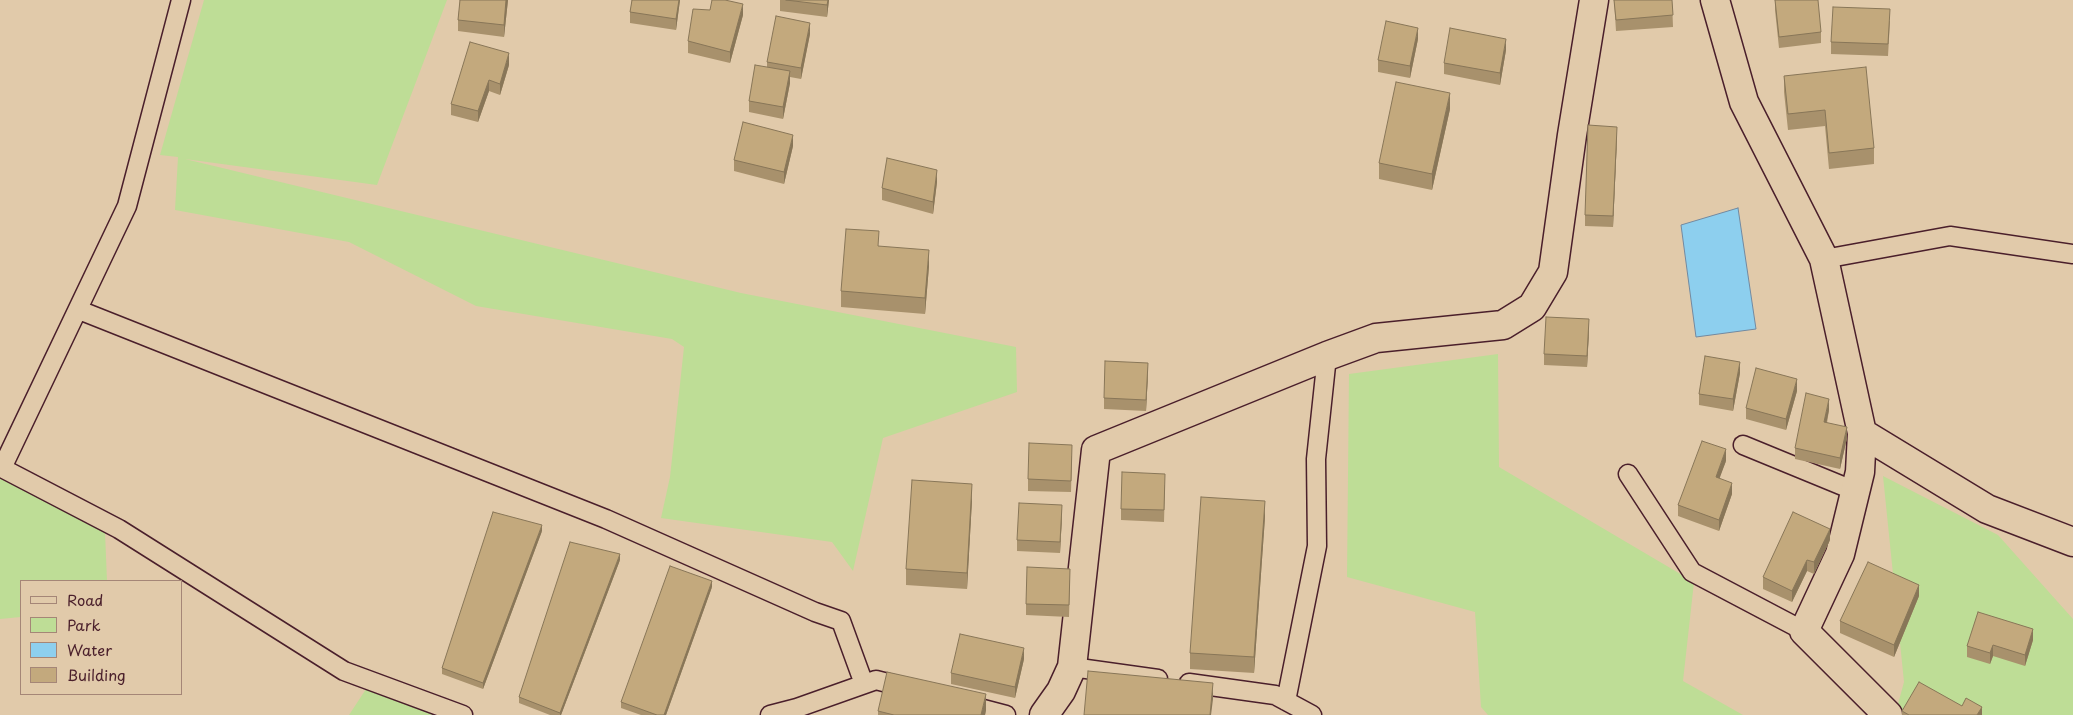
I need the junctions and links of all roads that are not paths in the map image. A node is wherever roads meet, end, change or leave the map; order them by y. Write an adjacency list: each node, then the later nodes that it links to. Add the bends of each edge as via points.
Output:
1 (181, 0): 6 (lane, via 128,206)
2 (1594, 0): 7 (street, via 1553,272 1532,307 1503,325 1376,338)
3 (1715, 0): 5 (street, via 1744,102)
4 (2073, 254): 5 (lane, via 1950,236)
5 (1824, 259): 8 (street)
6 (78, 310): 10 (lane); 16 (lane, via 606,519 841,621)
7 (1327, 356): 15 (street, via 1096,450); 19 (lane, via 1316,459 1317,546)
8 (1862, 433): 12 (street, via 1860,472); 13 (street, via 1987,509)
9 (1743, 445): 12 (lane)
10 (1, 468): 20 (lane, via 119,528 344,670)
11 (1628, 474): 14 (lane, via 1692,572)
12 (1855, 491): 14 (street, via 1840,554)
13 (2073, 542)
14 (1804, 631): 25 (street)
15 (1072, 667): 19 (lane, via 1275,695); 23 (street, via 1061,691)
16 (864, 684): 17 (lane, via 876,680); 21 (lane)
17 (922, 692)
18 (950, 700): 22 (lane)
19 (1286, 701): 24 (lane)
20 (463, 715)
21 (770, 715)
22 (1006, 715)
23 (1044, 715)
24 (1312, 715)
25 (1888, 715)

